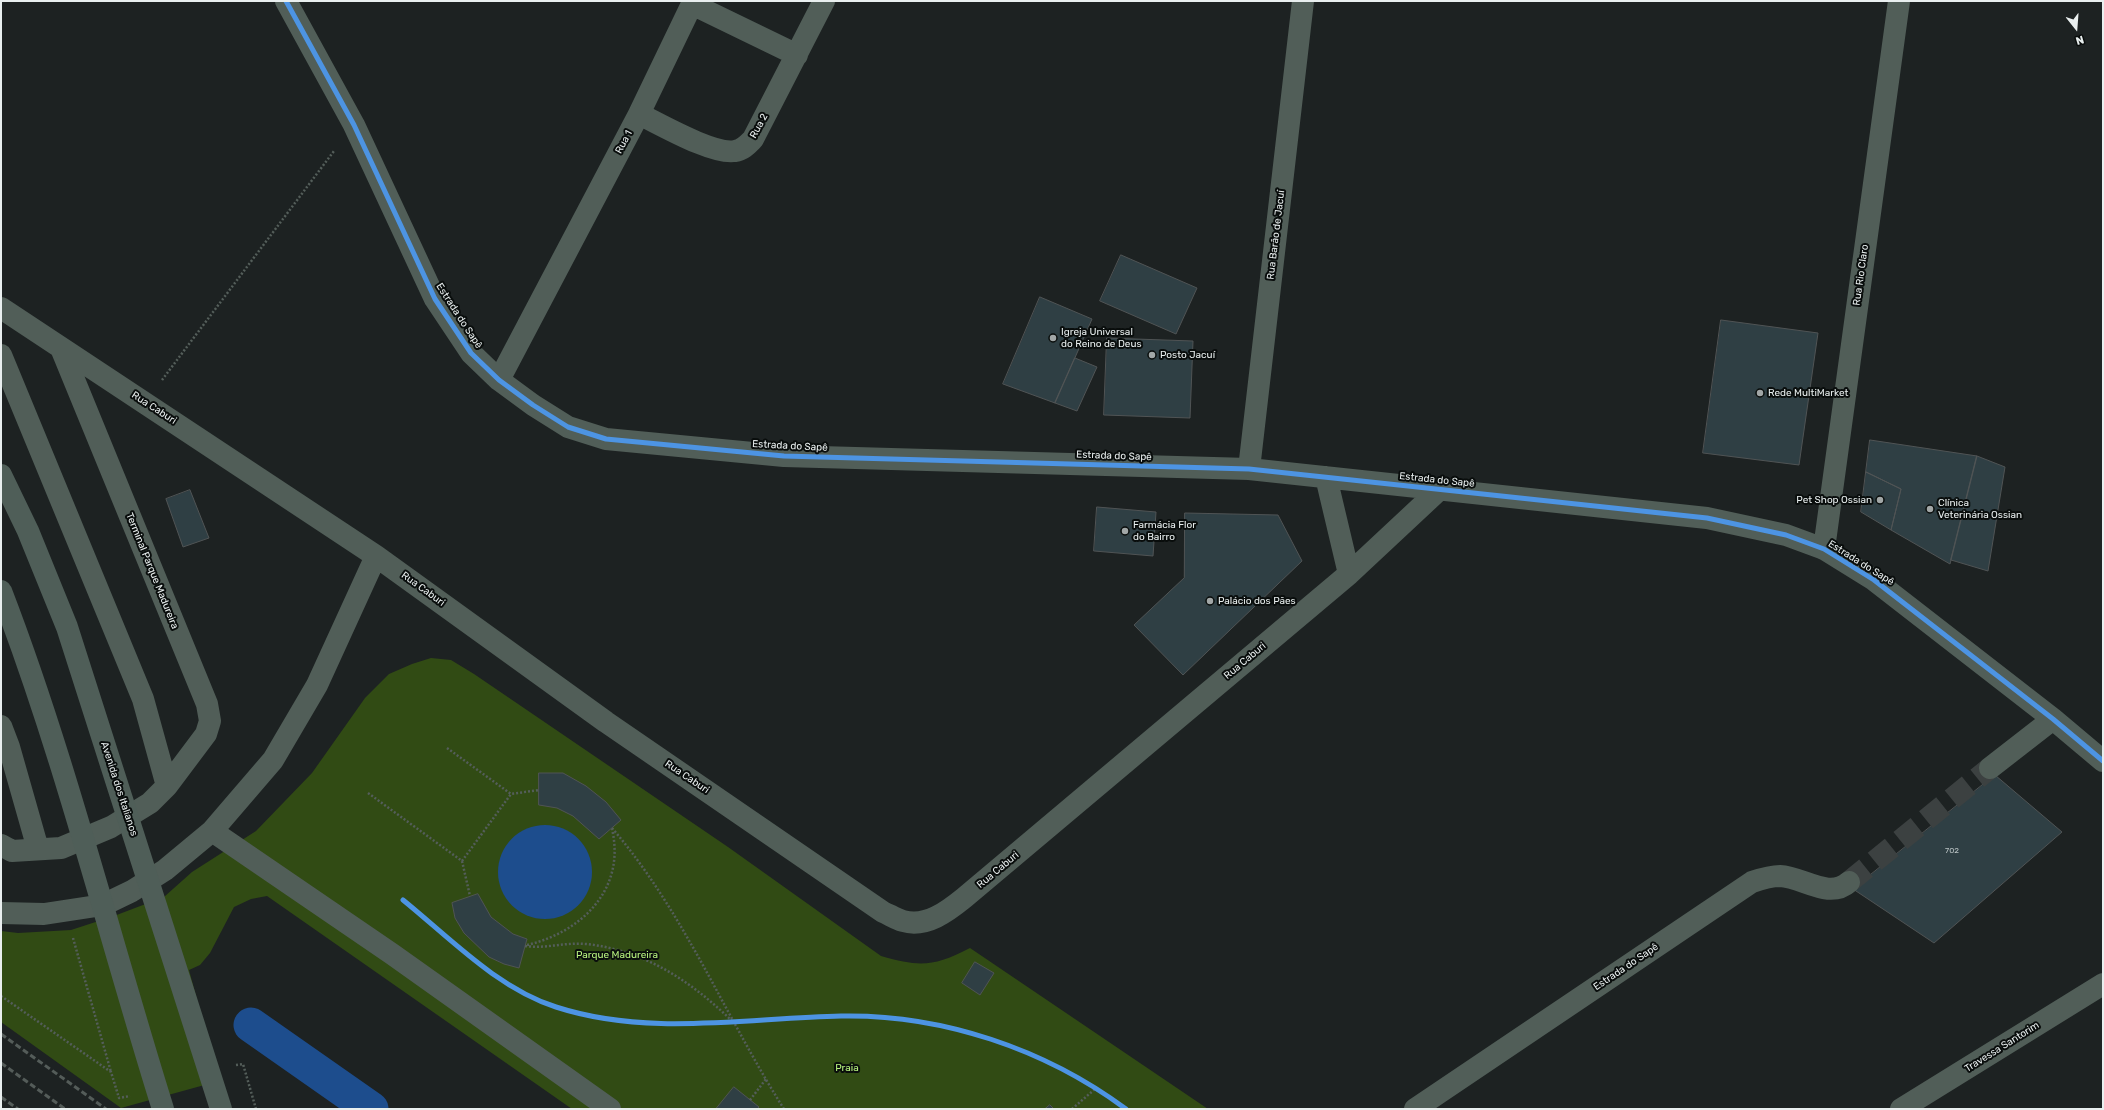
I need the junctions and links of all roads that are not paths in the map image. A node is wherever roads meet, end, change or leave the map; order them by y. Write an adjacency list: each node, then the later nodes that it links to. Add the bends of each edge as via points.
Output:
1 (286, 1): 11 (street, Estrada do Sapê, via 354,125 436,299 471,353)
2 (824, 1): 6 (street, Rua 2)
3 (1303, 1): 12 (street, Rua Barão de Jacuí)
4 (1899, 1): 16 (street, Rua Rio Claro)
5 (689, 3): 6 (street, Rua 1); 7 (street, Rua 1)
6 (796, 55): 7 (street, Rua 2, via 753,139 735,151 712,149)
7 (639, 114): 11 (street, Rua 1)
8 (1, 308): 9 (street, Rua Caburi)
9 (61, 348): 17 (street, Rua Caburi); 24 (street, Terminal Parque Madureira, via 207,704 210,721 206,734)
10 (1, 355): 24 (street, via 144,700)
11 (499, 380): 12 (street, Estrada do Sapê, via 532,405 568,427 606,439 784,456)
12 (1249, 469): 14 (street, Estrada do Sapê)
13 (1, 475): 32 (main road, Avenida dos Italianos, via 28,531 67,627)
14 (1326, 477): 15 (street, Estrada do Sapê); 18 (street)
15 (1440, 489): 16 (street, Estrada do Sapê, via 1707,518 1786,535); 18 (street, Rua Caburi)
16 (1824, 549): 20 (street, Estrada do Sapê, via 1874,580)
17 (376, 556): 18 (street, Rua Caburi, via 606,722 883,912 904,922 928,920 944,914); 25 (street, via 317,685 273,760)
18 (1349, 574)
19 (1, 591): 31 (main road, via 56,750)
20 (2053, 719): 22 (street, Estrada do Sapê); 23 (street)
21 (1, 726): 27 (street)
22 (2103, 762)
23 (1990, 768)
24 (167, 786): 27 (street, Terminal Parque Madureira, via 150,803 111,827 61,848)
25 (212, 831): 29 (street, via 165,870 132,891 103,905 44,914); 33 (street, via 392,954)
26 (1, 845): 27 (street, Terminal Parque Madureira, via 12,851)
27 (38, 849)
28 (1849, 882): 34 (street, Estrada do Sapê, via 1843,888 1830,890 1781,876 1752,882)
29 (1, 913)
30 (2103, 984): 35 (street, Travessa Santorim)
31 (163, 1109)
32 (221, 1109)
33 (610, 1109)
34 (1415, 1109)
35 (1901, 1109)

